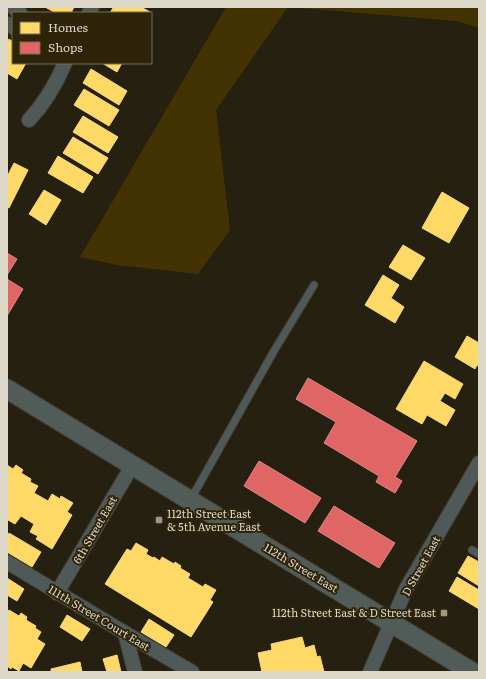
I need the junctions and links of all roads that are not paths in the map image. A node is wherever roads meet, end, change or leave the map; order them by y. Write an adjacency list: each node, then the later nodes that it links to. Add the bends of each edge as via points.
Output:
1 (65, 64): 2 (street, via 52,90)
2 (29, 120)
3 (314, 285): 7 (lane)
4 (7, 389): 6 (main road, 112th Street East)
5 (479, 463): 10 (street, D Street East, via 406,589)
6 (132, 466): 7 (main road, 112th Street East); 9 (street, 6th Street East)
7 (190, 501): 10 (main road, 112th Street East)
8 (7, 562): 9 (street, 111th Street Court East)
9 (57, 593): 11 (street, 111th Street Court East)
10 (392, 623): 14 (street, D Street East); 15 (main road, 112th Street East)
11 (125, 634): 12 (street); 13 (street, 111th Street Court East)
12 (135, 672)
13 (192, 672)
14 (370, 672)
15 (472, 672)

